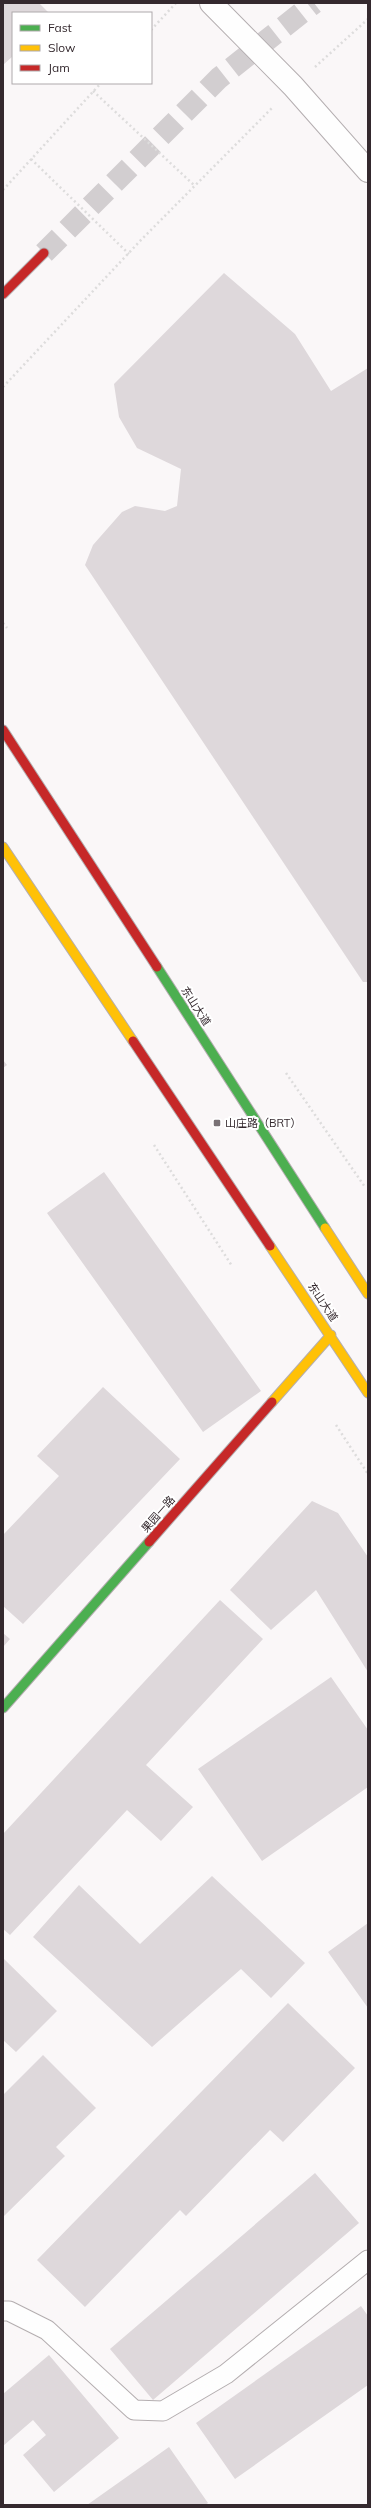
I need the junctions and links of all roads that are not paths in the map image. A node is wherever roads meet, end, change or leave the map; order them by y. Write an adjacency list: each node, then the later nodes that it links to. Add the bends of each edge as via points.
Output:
1 (210, 3): 2 (street, via 294,86)
2 (368, 171)
3 (44, 253): 4 (main road)
4 (3, 294)
5 (3, 730): 7 (main road, 东山大道)
6 (3, 847): 8 (main road, 东山大道)
7 (368, 1294)
8 (331, 1335): 9 (main road, 东山大道); 10 (main road, 果园一路)
9 (368, 1393)
10 (3, 1708)
11 (368, 2260): 12 (lane, via 226,2374 163,2411 134,2410 48,2330 9,2311)
12 (3, 2311)

